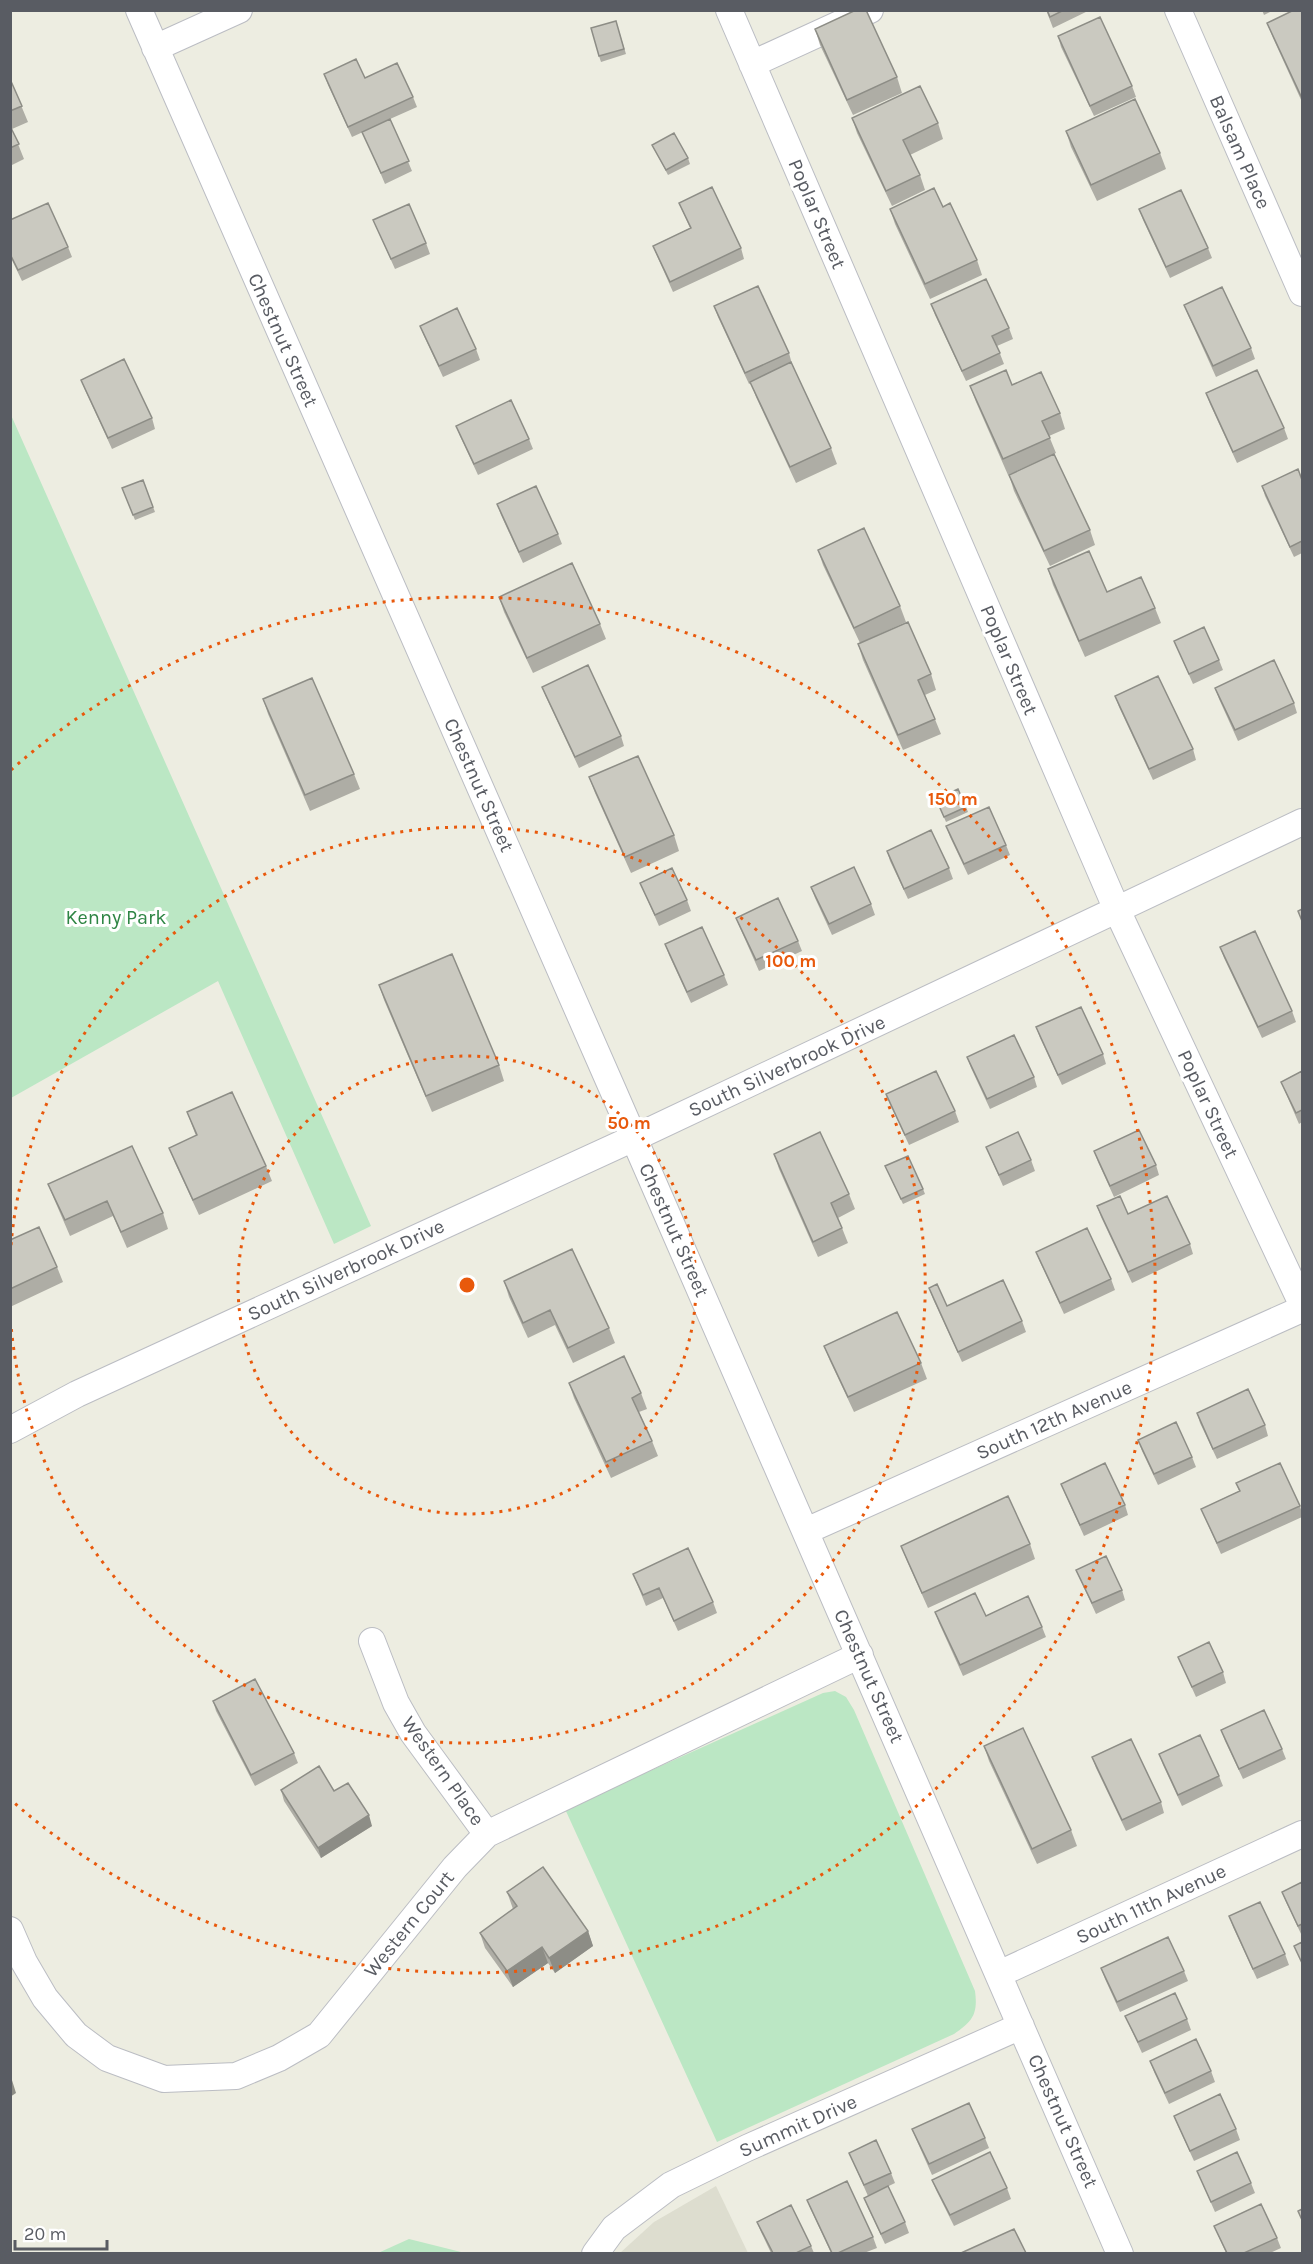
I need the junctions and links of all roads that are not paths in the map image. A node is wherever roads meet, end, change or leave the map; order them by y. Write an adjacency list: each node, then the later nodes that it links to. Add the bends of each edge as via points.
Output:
1 (139, 10): 6 (street, Chestnut Street)
2 (239, 10): 6 (street)
3 (729, 10): 7 (street, Poplar Street)
4 (870, 10): 7 (street)
5 (1178, 10): 8 (street, Balsam Place)
6 (155, 48): 11 (street, Chestnut Street)
7 (752, 64): 10 (street, Poplar Street)
8 (1302, 293)
9 (1302, 822): 10 (street, South Silverbrook Drive)
10 (1117, 910): 11 (street, South Silverbrook Drive); 12 (street, Poplar Street)
11 (634, 1138): 13 (street, South Silverbrook Drive, via 87,1389); 14 (street, Chestnut Street)
12 (1302, 1306): 14 (street, South 12th Avenue)
13 (10, 1430)
14 (806, 1531): 16 (street, Chestnut Street)
15 (372, 1641): 17 (street, Western Place, via 396,1703 413,1733)
16 (860, 1655): 17 (street, Western Court); 20 (street, Chestnut Street)
17 (487, 1834): 19 (street, Western Court, via 454,1867 319,2036 236,2076 164,2079 107,2058 76,2035 45,1998)
18 (1302, 1834): 20 (street, South 11th Avenue)
19 (10, 1930)
20 (999, 1974): 21 (street, Chestnut Street)
21 (1021, 2026): 22 (street, Summit Drive, via 670,2185 614,2228); 23 (street, Chestnut Street)
22 (595, 2253)
23 (1120, 2253)

